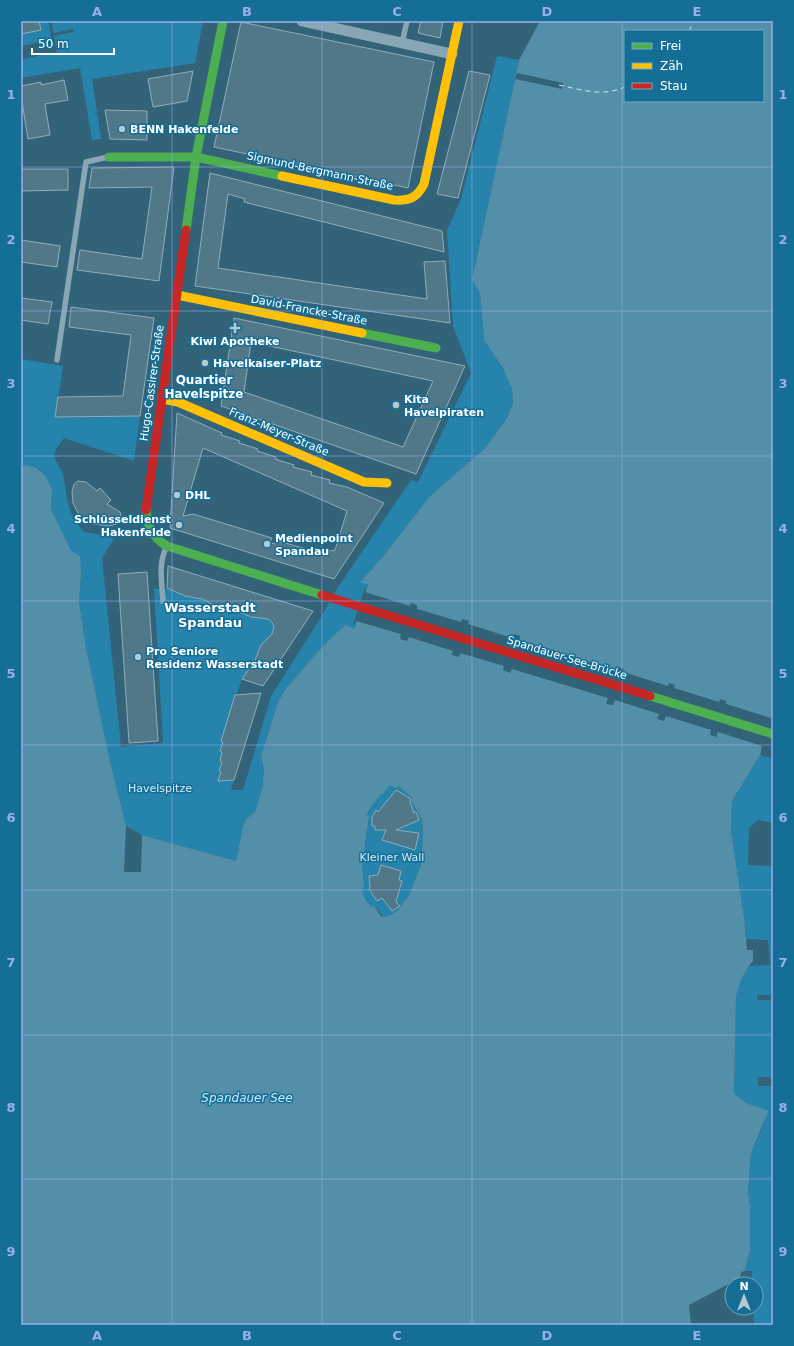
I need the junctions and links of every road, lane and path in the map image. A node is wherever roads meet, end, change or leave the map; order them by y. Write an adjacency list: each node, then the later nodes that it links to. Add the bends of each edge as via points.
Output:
1 (223, 21): 8 (street, Hugo-Cassirer-Straße)
2 (302, 21): 5 (street)
3 (407, 21): 5 (lane)
4 (459, 21): 6 (street, Sigmund-Bergmann-Straße)
5 (402, 43): 6 (street)
6 (452, 54): 8 (street, Sigmund-Bergmann-Straße, via 424,184 411,200 394,200)
7 (109, 157): 8 (street, Sigmund-Bergmann-Straße); 11 (lane, via 86,162)
8 (196, 157): 9 (street, Hugo-Cassirer-Straße)
9 (177, 295): 10 (street, David-Francke-Straße); 12 (street, Hugo-Cassirer-Straße)
10 (436, 348)
11 (57, 360)
12 (162, 399): 13 (street, Franz-Meyer-Straße, via 178,402 364,482); 14 (street, Hugo-Cassirer-Straße, via 146,511 150,531)
13 (386, 483)
14 (167, 546): 15 (lane, via 161,568); 16 (street, Hugo-Cassirer-Straße)
15 (163, 601)
16 (355, 605): 17 (street, Spandauer-See-Brücke)
17 (773, 734)

